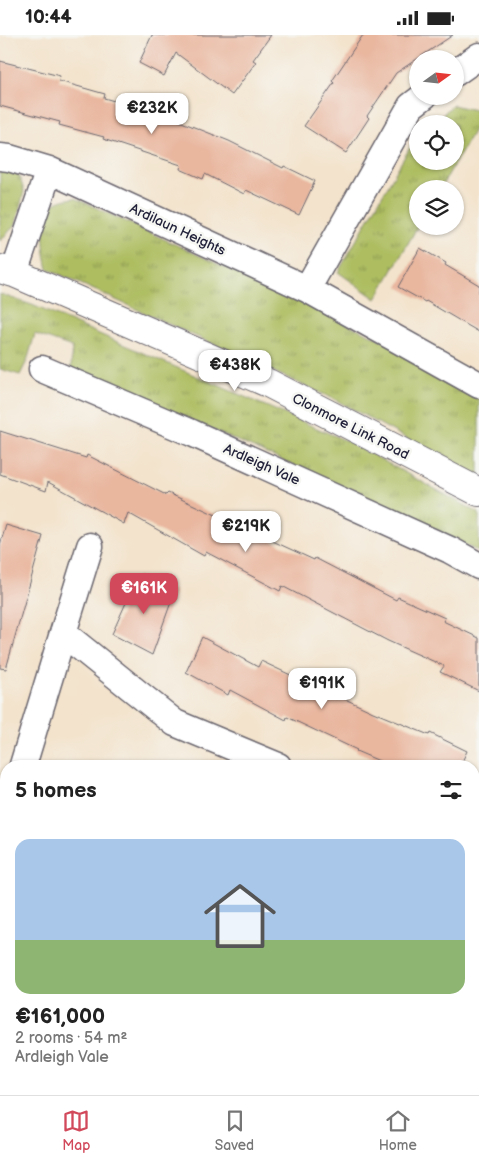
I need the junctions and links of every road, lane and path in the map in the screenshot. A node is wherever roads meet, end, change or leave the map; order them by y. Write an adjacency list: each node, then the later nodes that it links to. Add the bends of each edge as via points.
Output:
1 (412, 105): 5 (street)
2 (0, 157): 3 (street, Ardilaun Heights)
3 (49, 169): 4 (street); 5 (street, Ardilaun Heights)
4 (7, 271): 8 (main road, Clonmore Link Road, via 268,383)
5 (307, 289): 7 (street, Ardilaun Heights)
6 (42, 369): 10 (street, Ardleigh Vale, via 192,433)
7 (479, 385)
8 (479, 492)
9 (90, 546): 11 (street)
10 (479, 566)
11 (63, 633): 12 (street); 13 (street, via 176,723)
12 (25, 760)
13 (264, 760)

